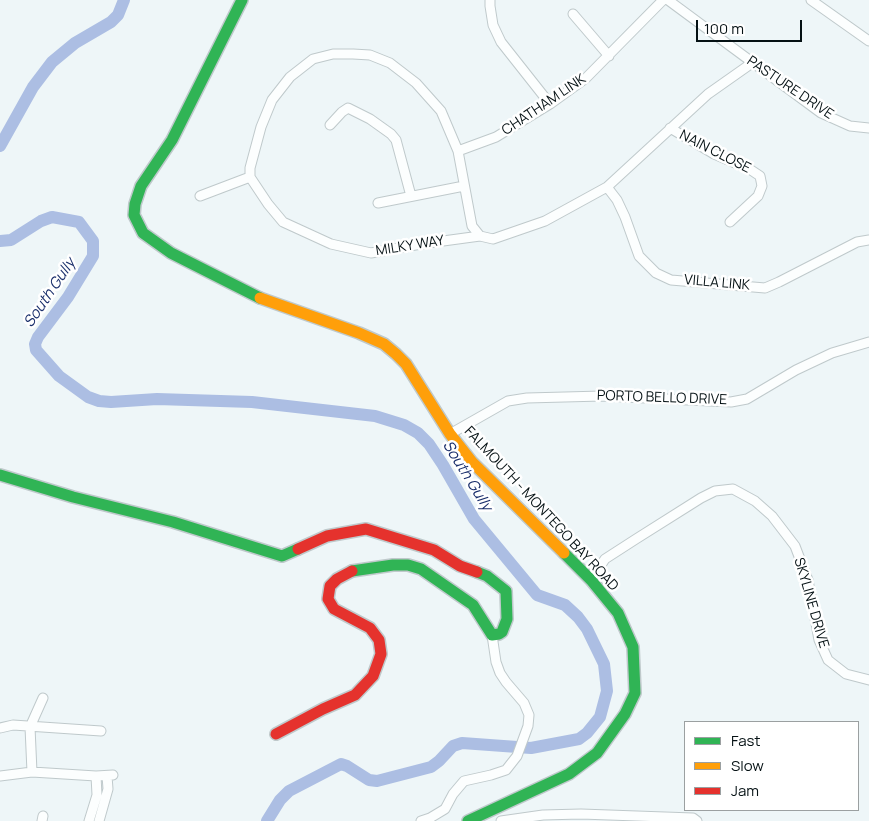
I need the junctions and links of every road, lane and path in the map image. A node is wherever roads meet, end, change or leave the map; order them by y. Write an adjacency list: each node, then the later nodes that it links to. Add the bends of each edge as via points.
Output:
1 (242, 0): 25 (main road, FALMOUTH - MONTEGO BAY ROAD, via 172,140 141,186 134,215 143,233 171,253 259,298 384,344 406,364)
2 (490, 0): 10 (street, via 493,25 501,42)
3 (663, 0): 8 (street, CHATHAM LINK)
4 (668, 0): 9 (street, PASTURE DRIVE)
5 (811, 0): 7 (street)
6 (573, 14): 8 (street)
7 (869, 41)
8 (609, 56): 10 (street, CHATHAM LINK, via 586,78)
9 (752, 63): 12 (street, MILKY WAY, via 708,94); 13 (street, PASTURE DRIVE, via 821,113 850,126)
10 (550, 104): 14 (street, CHATHAM LINK, via 496,137)
11 (330, 125): 19 (street, via 348,108 391,134 396,140)
12 (670, 128): 17 (street, MILKY WAY); 21 (street, NAIN CLOSE, via 760,176 762,186 758,196)
13 (869, 128)
14 (458, 151): 15 (street, via 441,111 416,83 390,63 370,55 333,54 313,59 290,76 272,100 261,127); 16 (street)
15 (250, 177): 18 (street); 22 (street, MILKY WAY, via 283,222 331,244 371,253)
16 (464, 186): 19 (street); 22 (street, via 472,226)
17 (607, 187): 22 (street, MILKY WAY, via 545,221 493,239); 23 (street, VILLA LINK, via 625,217 639,256 656,273 671,280 765,288 857,242)
18 (200, 196)
19 (411, 196): 20 (street)
20 (378, 203)
21 (730, 222)
22 (480, 236)
23 (869, 240)
24 (869, 342): 25 (street, PORTO BELLO DRIVE, via 832,353 747,398 731,402 602,396 527,398 508,401)
25 (450, 434): 27 (main road, FALMOUTH - MONTEGO BAY ROAD, via 472,462)
26 (0, 475): 28 (main road, via 173,522 282,556 327,536 366,529 434,550 460,566 487,576 506,591 507,619 502,632)
27 (591, 580): 29 (street, SKYLINE DRIVE, via 605,559 636,539 701,498 715,491 733,489 755,501 772,516 795,546 808,580 819,640 828,660 846,674); 42 (main road, FALMOUTH - MONTEGO BAY ROAD, via 618,613 632,647 635,693 625,714 597,753 569,774)
28 (492, 635): 34 (main road, via 472,605 421,569 393,565 349,571 330,586 328,599 334,609 370,628 379,640 380,654 373,676 355,695); 41 (street, via 500,672 529,716 517,756 506,770 464,781 445,809)
29 (869, 680)
30 (43, 698): 31 (street)
31 (30, 727): 32 (street, via 13,725); 33 (street); 35 (street)
32 (0, 728)
33 (101, 731)
34 (276, 734)
35 (32, 772): 36 (street); 37 (street)
36 (0, 776)
37 (96, 776): 39 (street, via 97,795); 40 (street, via 110,776)
38 (694, 820): 43 (street, via 581,814)
39 (88, 821)
40 (99, 821)
41 (421, 821)
42 (468, 821)
43 (502, 821)

